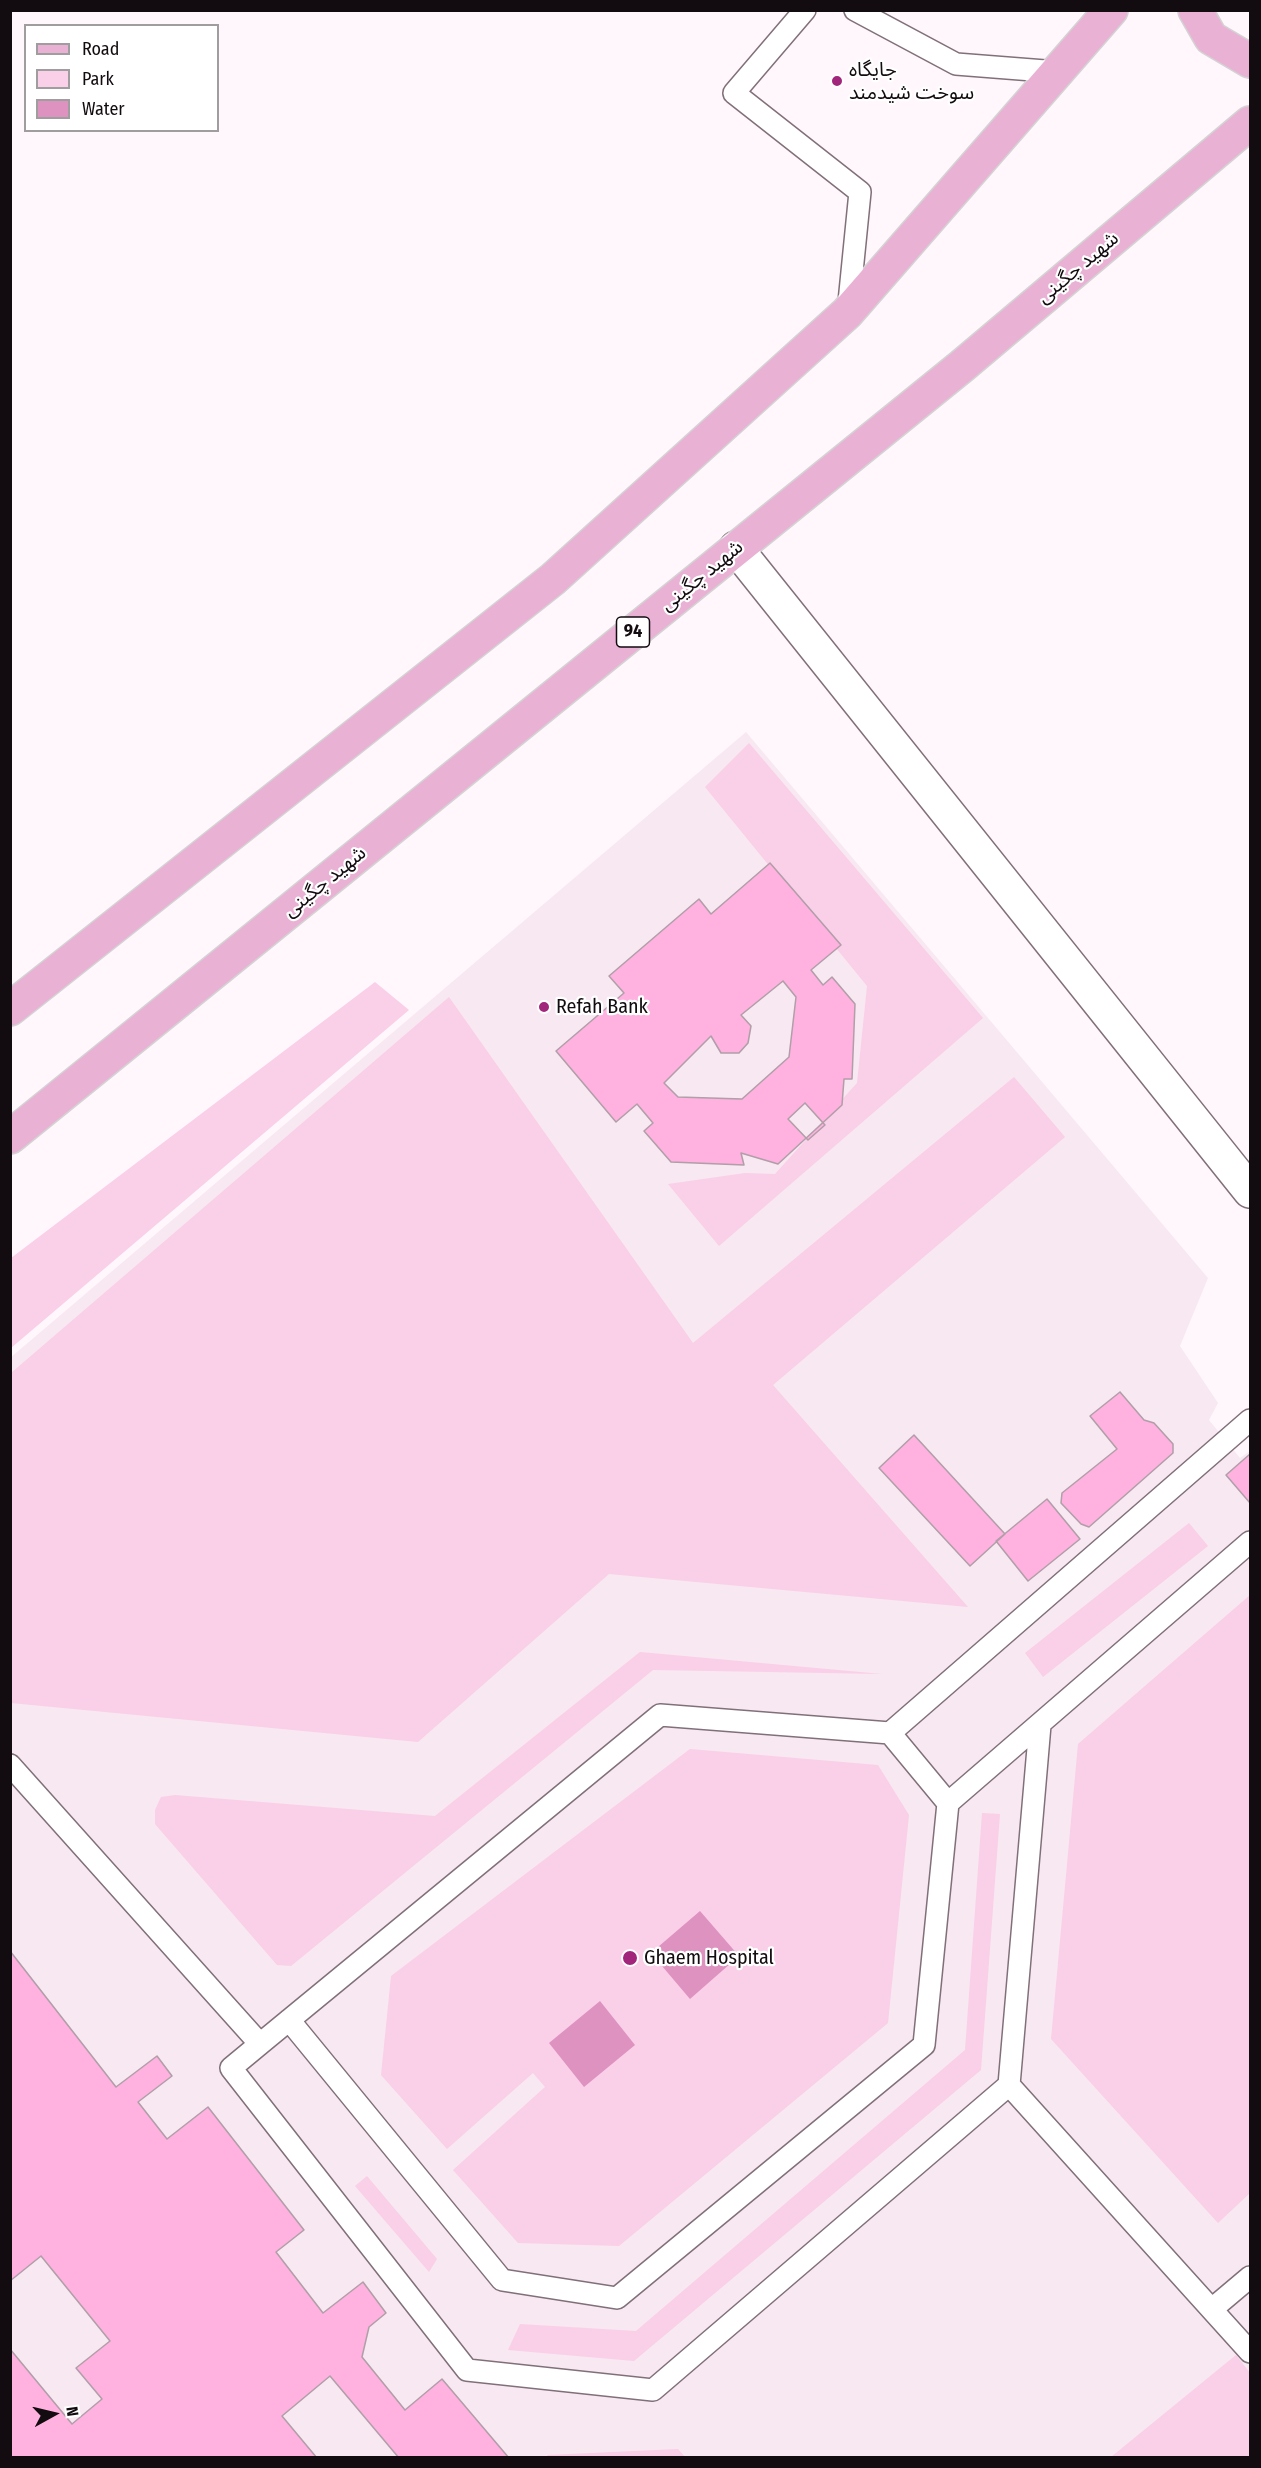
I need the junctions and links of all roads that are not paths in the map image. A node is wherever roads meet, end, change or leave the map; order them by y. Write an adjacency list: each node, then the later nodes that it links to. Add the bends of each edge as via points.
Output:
1 (805, 10): 8 (lane, via 734,93 860,192)
2 (855, 10): 6 (lane, via 956,64)
3 (1112, 10): 6 (main road)
4 (1195, 10): 5 (main road, via 1211,38)
5 (1251, 61)
6 (1058, 72): 8 (main road)
7 (1251, 123): 9 (main road, شهید چگینی / 94, via 962,366)
8 (847, 313): 10 (main road, via 553,579)
9 (736, 548): 11 (main road, شهید چگینی / 94); 12 (street)
10 (10, 1009)
11 (10, 1137)
12 (1251, 1191)
13 (1251, 1420): 16 (lane)
14 (1251, 1542): 15 (lane)
15 (1040, 1725): 18 (lane); 21 (lane)
16 (890, 1733): 18 (lane); 19 (lane, via 660,1715)
17 (10, 1765): 20 (lane)
18 (948, 1803): 19 (lane, via 924,2045 617,2298 502,2280)
19 (289, 2020): 20 (lane)
20 (260, 2044): 21 (lane, via 231,2068 467,2370 653,2390)
21 (1009, 2085): 23 (lane)
22 (1251, 2277): 23 (lane)
23 (1212, 2309): 24 (lane)
24 (1251, 2352)

